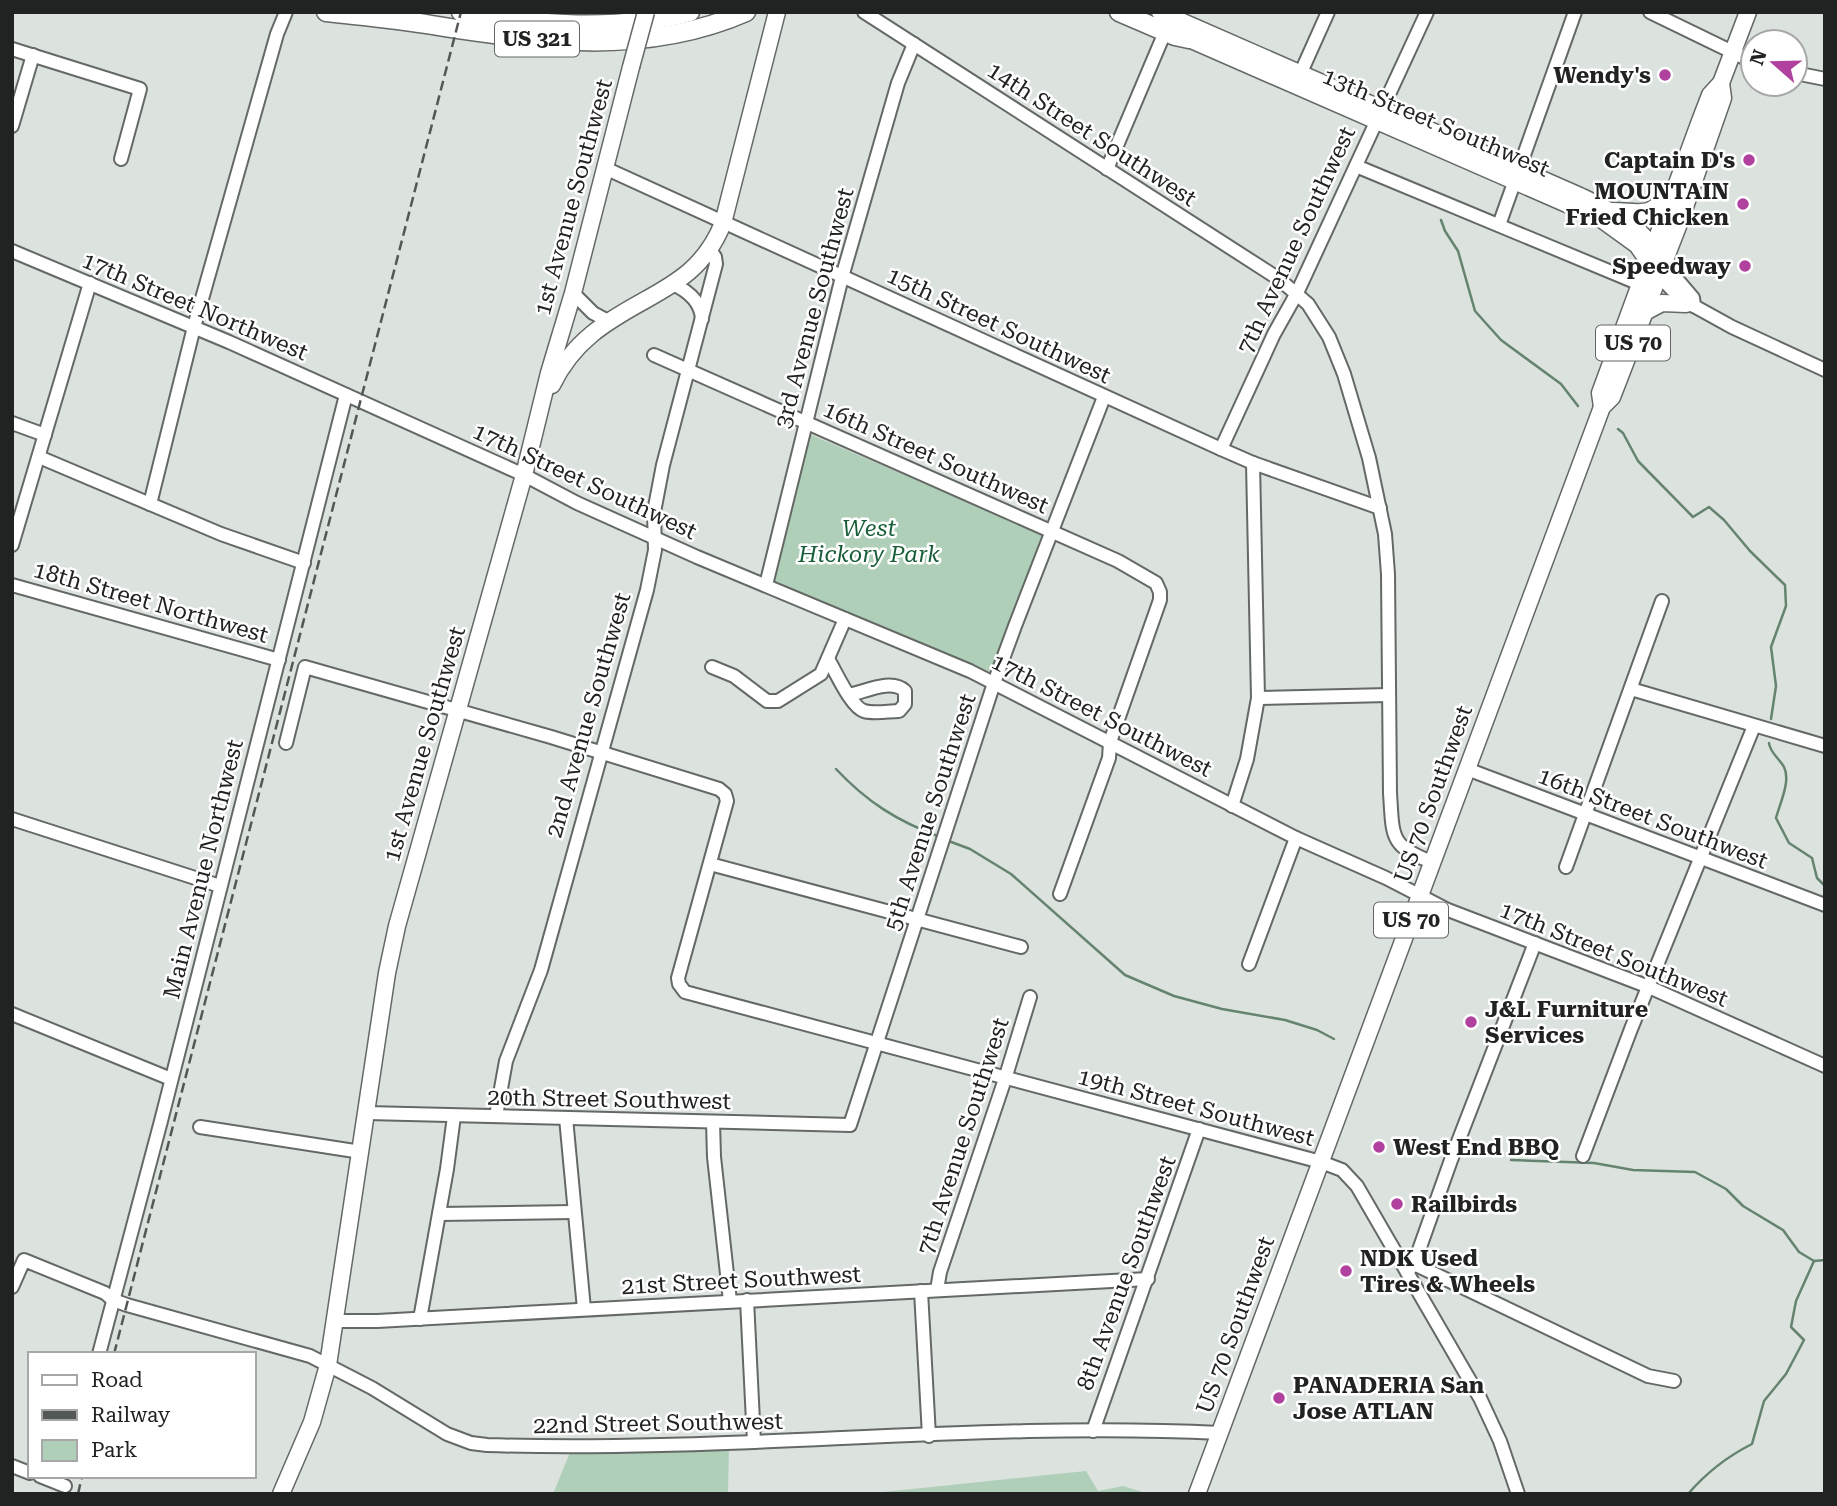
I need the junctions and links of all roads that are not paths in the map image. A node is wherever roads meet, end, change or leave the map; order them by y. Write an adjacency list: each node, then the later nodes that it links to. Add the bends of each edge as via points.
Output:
1 (286, 12): 50 (street)
2 (326, 12): 6 (highway, US 321, via 577,42 669,35)
3 (461, 12): 16 (highway, US 321)
4 (646, 12): 31 (main road, 1st Avenue Southwest, bridge)
5 (690, 12): 16 (highway, US 321, via 627,23 580,25)
6 (746, 12)
7 (777, 12): 35 (main road, 2nd Avenue Southwest)
8 (864, 12): 19 (street, 14th Street Southwest)
9 (1119, 12): 17 (highway)
10 (1136, 12): 18 (main road, 13th Street Southwest)
11 (1328, 12): 24 (street)
12 (1427, 12): 26 (street, 7th Avenue Southwest)
13 (1575, 12): 33 (street)
14 (1650, 12): 21 (street)
15 (1748, 12): 21 (main road, US 70 Southwest / US 70)
16 (480, 14)
17 (1167, 19): 18 (highway); 24 (main road, 13th Street Southwest); 32 (street)
18 (1189, 39): 24 (main road, 13th Street Southwest)
19 (914, 44): 32 (street, 14th Street Southwest); 40 (street, 3rd Avenue Southwest, via 898,83)
20 (12, 49): 22 (street)
21 (1732, 52): 23 (street); 25 (main road, US 70 Southwest / US 70)
22 (33, 55): 27 (street); 29 (street, via 139,89)
23 (1739, 55)
24 (1298, 80): 26 (main road, 13th Street Southwest)
25 (1721, 83): 28 (main road, US 70 Southwest / US 70, via 1710,95); 39 (main road, US 70 Southwest / US 70, via 1723,98)
26 (1379, 115): 30 (street, 7th Avenue Southwest); 33 (main road, 13th Street Southwest)
27 (12, 125)
28 (1697, 130): 34 (main road, via 1687,140 1661,204 1646,212); 39 (main road, US 70 Southwest / US 70)
29 (121, 159)
30 (1356, 166): 36 (street); 45 (street, 7th Avenue Southwest)
31 (607, 169): 35 (street, 15th Street Southwest); 44 (main road, 1st Avenue Southwest)
32 (1107, 169): 45 (street, 14th Street Southwest)
33 (1517, 175): 34 (main road, 13th Street Southwest); 36 (street); 39 (main road, 13th Street Southwest, via 1612,225)
34 (1611, 211): 39 (main road, 13th Street Southwest, via 1637,229)
35 (723, 223): 37 (main road, 2nd Avenue Southwest); 40 (street, 15th Street Southwest)
36 (1499, 225): 43 (street)
37 (710, 250): 42 (main road, 2nd Avenue Southwest); 49 (street, 2nd Avenue Southwest, via 716,264)
38 (12, 251): 41 (street, 17th Street Northwest)
39 (1656, 262): 43 (main road, US 70 Southwest / US 70); 46 (street, 13th Street Southwest); 47 (main road, US 70 Southwest / US 70)
40 (842, 277): 55 (street, 15th Street Southwest); 59 (street, 3rd Avenue Southwest)
41 (90, 283): 50 (street, 17th Street Northwest); 61 (street)
42 (673, 284): 48 (main road, 2nd Avenue Southwest); 49 (street, via 696,301)
43 (1640, 284): 57 (main road, US 70 Southwest / US 70, via 1600,393)
44 (573, 293): 48 (street); 58 (main road, 1st Avenue Southwest)
45 (1297, 293): 62 (street, 7th Avenue Southwest); 67 (street, 14th Street Southwest, via 1317,314 1340,361)
46 (1690, 305): 47 (main road, via 1662,303); 52 (street, 13th Street Southwest)
47 (1644, 312): 57 (main road, US 70 Southwest / US 70, via 1612,397)
48 (610, 322): 58 (main road, 2nd Avenue Southwest, via 570,355)
49 (702, 322): 53 (street, 2nd Avenue Southwest)
50 (194, 327): 54 (street, 17th Street Northwest); 66 (street)
51 (654, 355): 53 (street, 16th Street Southwest)
52 (1823, 365)
53 (688, 370): 59 (street, 16th Street Southwest); 69 (street, 2nd Avenue Southwest, via 654,512)
54 (346, 395): 56 (street, 17th Street Northwest); 71 (street, Main Avenue Northwest)
55 (1104, 397): 62 (street, 15th Street Southwest); 68 (street, 5th Avenue Southwest)
56 (360, 401): 65 (street, 17th Street Southwest)
57 (1602, 407): 90 (main road, US 70 Southwest / US 70)
58 (538, 419): 65 (main road, 1st Avenue Southwest)
59 (806, 422): 68 (street, 16th Street Southwest); 73 (street, 3rd Avenue Southwest)
60 (12, 423): 61 (street)
61 (45, 435): 63 (street)
62 (1221, 449): 64 (street, 15th Street Southwest)
63 (39, 457): 66 (street); 70 (street)
64 (1254, 463): 67 (street, 15th Street Southwest); 83 (street)
65 (524, 475): 69 (street, 17th Street Southwest); 84 (main road, 1st Avenue Southwest)
66 (150, 504): 71 (street)
67 (1380, 508): 82 (street, 14th Street Southwest, via 1388,574)
68 (1052, 531): 79 (street, 5th Avenue Southwest); 86 (street, 16th Street Southwest, via 1118,561 1158,587 1160,600)
69 (656, 539): 73 (street, 17th Street Southwest); 89 (street, 2nd Avenue Southwest, via 647,590)
70 (12, 545)
71 (304, 564): 77 (street, Main Avenue Northwest)
72 (12, 585): 77 (street, 18th Street Northwest)
73 (766, 585): 75 (street, 17th Street Southwest)
74 (1662, 601): 80 (street)
75 (845, 619): 76 (street); 79 (street, 17th Street Southwest)
76 (828, 659): 78 (street, via 816,679 773,702); 81 (street)
77 (279, 660): 99 (street, Main Avenue Northwest)
78 (712, 667)
79 (994, 683): 86 (street, 17th Street Southwest); 103 (street, 5th Avenue Southwest)
80 (1631, 689): 85 (street); 92 (street)
81 (849, 695)
82 (1389, 695): 83 (street); 96 (street, 14th Street Southwest, via 1392,830 1406,851)
83 (1258, 698): 91 (street, via 1247,759)
84 (457, 711): 87 (street, via 305,667); 89 (street); 114 (main road, 1st Avenue Southwest, via 392,946)
85 (1754, 726): 88 (street); 95 (street)
86 (1110, 742): 91 (street, 17th Street Southwest); 100 (street, via 1109,758)
87 (286, 743)
88 (1825, 746)
89 (602, 753): 97 (street, via 725,794); 116 (street, 2nd Avenue Southwest, via 541,970 506,1061)
90 (1467, 769): 92 (street, 16th Street Southwest); 96 (main road, US 70 Southwest / US 70)
91 (1232, 806): 94 (street, 17th Street Southwest)
92 (1586, 814): 95 (street, 16th Street Southwest); 98 (street)
93 (12, 819): 99 (street)
94 (1296, 838): 101 (street, 17th Street Southwest); 106 (street)
95 (1701, 860): 102 (street, 16th Street Southwest); 107 (street)
96 (1432, 862): 101 (main road, US 70 Southwest / US 70)
97 (710, 864): 103 (street); 110 (street, 19th Street Southwest, via 678,978 682,990)
98 (1566, 867)
99 (220, 886): 112 (street, Main Avenue Northwest)
100 (1060, 894)
101 (1419, 897): 104 (street, 17th Street Southwest); 124 (main road, US 70 Southwest / US 70)
102 (1825, 905)
103 (918, 919): 105 (street); 110 (street, 5th Avenue Southwest)
104 (1535, 943): 107 (street, 17th Street Southwest); 127 (street)
105 (1021, 947)
106 (1249, 964)
107 (1649, 987): 111 (street, 17th Street Southwest); 123 (street)
108 (1030, 997): 113 (street, 7th Avenue Southwest)
109 (12, 1014): 112 (street)
110 (877, 1044): 113 (street, 19th Street Southwest); 119 (street, 5th Avenue Southwest)
111 (1825, 1066)
112 (171, 1079): 132 (street, Main Avenue Northwest)
113 (1005, 1079): 121 (street, 19th Street Southwest); 130 (street, 7th Avenue Southwest)
114 (367, 1113): 115 (street, 20th Street Southwest); 122 (main road, 1st Avenue Southwest)
115 (454, 1116): 116 (street, 20th Street Southwest); 126 (street)
116 (496, 1116): 117 (street, 20th Street Southwest)
117 (566, 1118): 118 (street, 20th Street Southwest); 125 (street)
118 (713, 1122): 119 (street, 20th Street Southwest); 134 (street)
119 (850, 1125)
120 (200, 1127): 122 (street)
121 (1199, 1129): 124 (street, 19th Street Southwest); 128 (street, 8th Avenue Southwest)
122 (361, 1152): 137 (main road, 1st Avenue Southwest)
123 (1583, 1156)
124 (1321, 1162): 127 (street, 19th Street Southwest, via 1342,1170 1357,1186); 142 (main road, US 70 Southwest / US 70)
125 (574, 1212): 126 (street); 135 (street)
126 (439, 1214): 136 (street)
127 (1410, 1268): 140 (street, via 1648,1376); 149 (street, 19th Street Southwest, via 1488,1415)
128 (1147, 1279): 130 (street, 21st Street Southwest); 141 (street, 8th Avenue Southwest)
129 (12, 1287): 132 (street, 22nd Street Southwest, via 24,1260)
130 (937, 1290): 131 (street, 21st Street Southwest)
131 (921, 1291): 133 (street, 21st Street Southwest); 143 (street)
132 (113, 1300): 138 (street, Main Avenue Northwest); 139 (street, 22nd Street Southwest, via 291,1349)
133 (747, 1300): 134 (street, 21st Street Southwest); 144 (street)
134 (730, 1301): 135 (street, 21st Street Southwest)
135 (584, 1310): 136 (street, 21st Street Southwest)
136 (420, 1319): 137 (street, 21st Street Southwest)
137 (337, 1321): 139 (main road, 1st Avenue Southwest)
138 (100, 1352)
139 (328, 1365): 144 (street, 22nd Street Southwest, via 447,1434 475,1444); 147 (main road, 1st Avenue Southwest, via 307,1435)
140 (1674, 1381)
141 (1093, 1431): 142 (street, 22nd Street Southwest); 143 (street, 22nd Street Southwest)
142 (1220, 1433): 148 (main road, US 70)
143 (929, 1436): 144 (street, 22nd Street Southwest)
144 (754, 1442)
145 (46, 1478): 146 (street)
146 (65, 1485)
147 (281, 1494)
148 (1197, 1494)
149 (1518, 1494)

